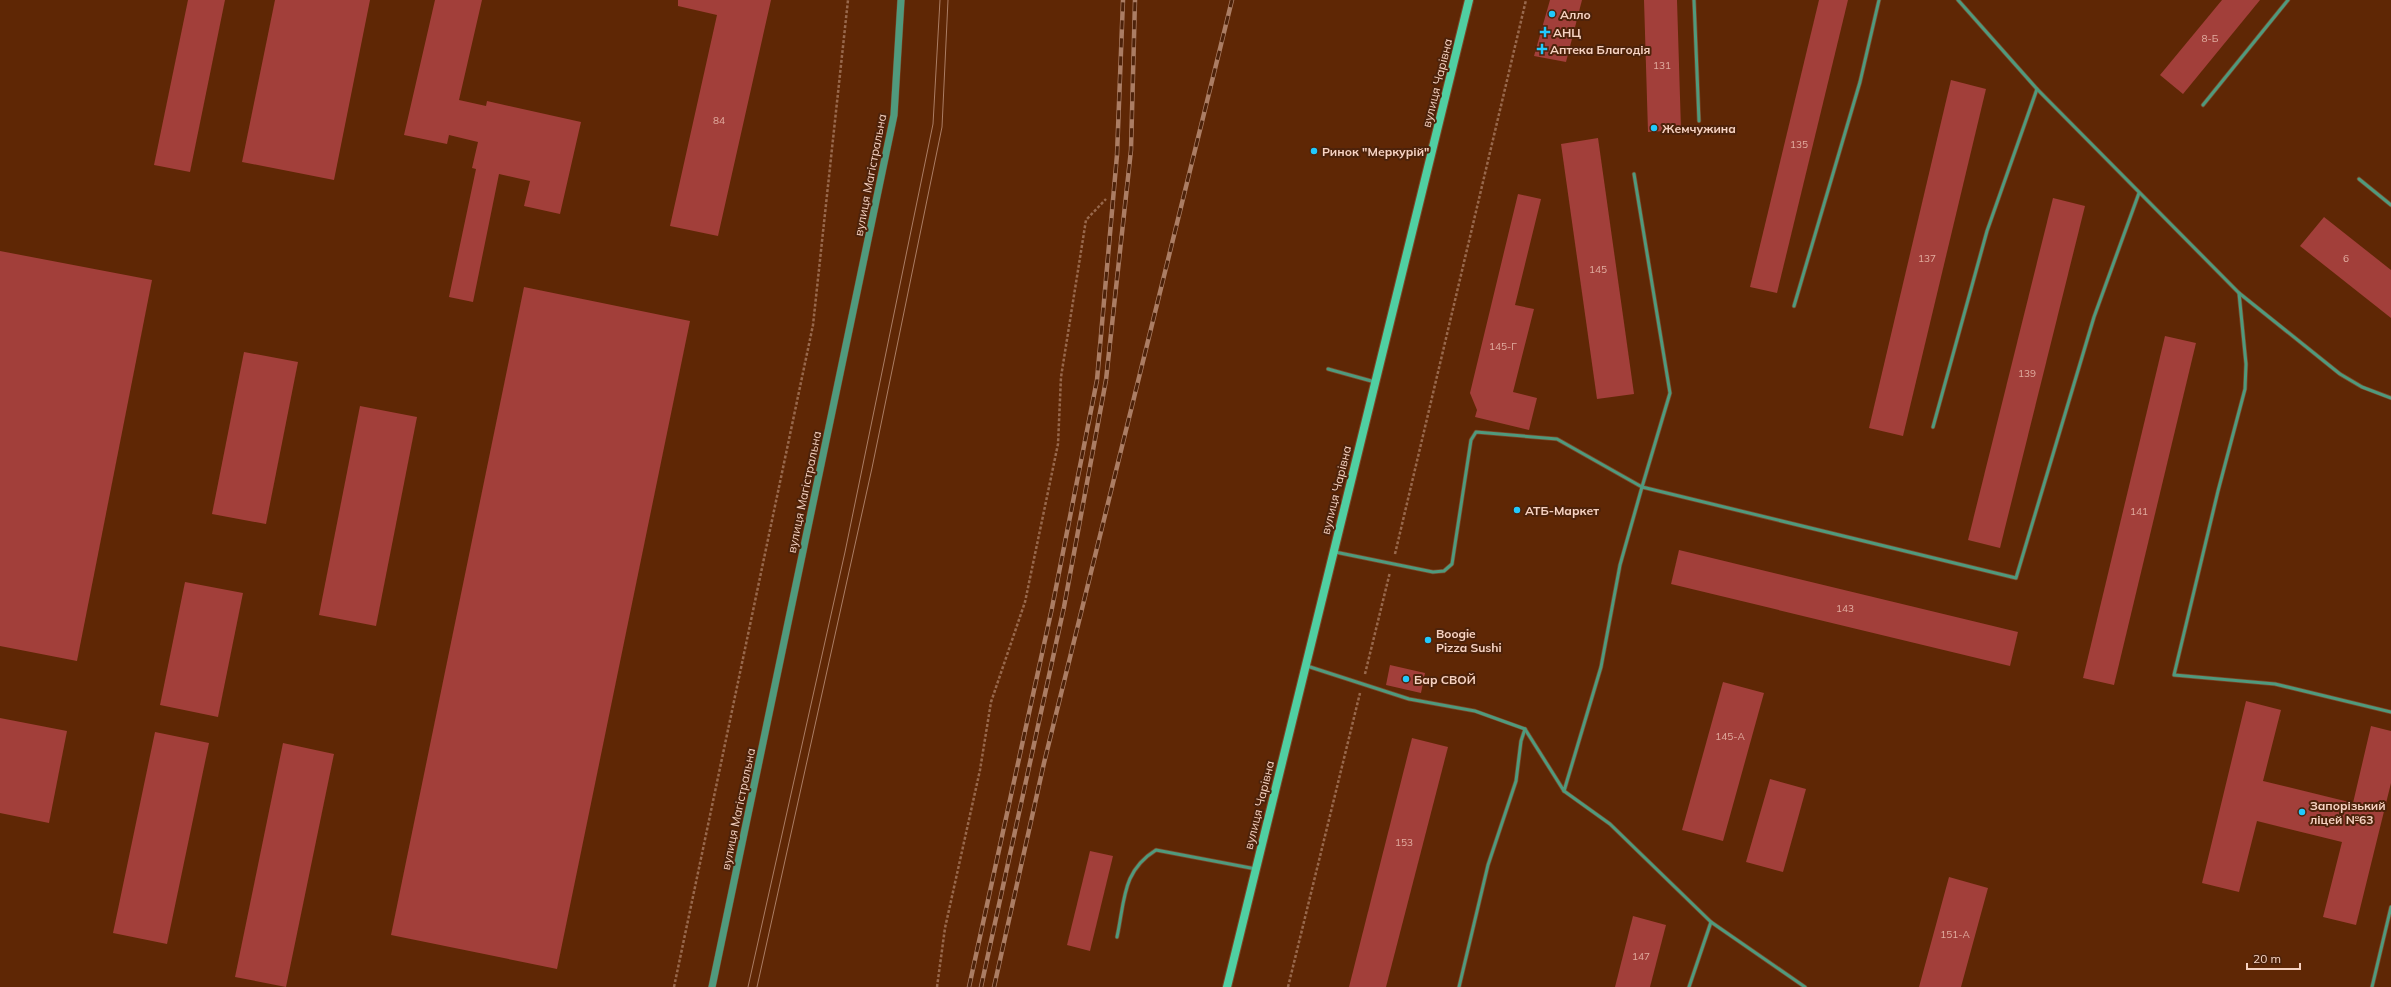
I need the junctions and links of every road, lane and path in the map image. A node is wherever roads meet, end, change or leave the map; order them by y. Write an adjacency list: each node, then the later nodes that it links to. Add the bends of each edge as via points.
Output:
1 (848, 0): 35 (path, via 813,325)
2 (901, 0): 36 (street, вулиця Магістральна, via 894,115)
3 (1469, 0): 20 (main road, вулиця Чарівна)
4 (1526, 0): 25 (path)
5 (1694, 0): 11 (lane)
6 (1879, 0): 18 (lane, via 1860,82)
7 (1958, 0): 9 (lane)
8 (2288, 0): 10 (lane)
9 (2037, 89): 14 (lane); 22 (lane, via 1987,231)
10 (2203, 105)
11 (1699, 121)
12 (1634, 174): 23 (lane, via 1670,393)
13 (2359, 179): 16 (lane)
14 (2139, 193): 17 (lane); 23 (lane, via 2094,317 2016,578)
15 (1106, 199): 37 (path, via 1086,220 1062,377 1058,444 1024,602 991,702 980,770 945,928)
16 (2391, 205)
17 (2239, 293): 21 (lane, via 2340,374 2362,387); 28 (lane, via 2246,364 2245,389 2174,675 2275,684)
18 (1794, 306)
19 (1328, 368): 20 (lane)
20 (1375, 382): 24 (main road, вулиця Чарівна)
21 (2391, 398)
22 (1933, 427)
23 (1642, 487): 25 (lane, via 1557,439 1476,432 1471,440 1452,564 1444,571 1433,572); 30 (lane, via 1620,565 1602,667)
24 (1333, 552): 25 (lane); 26 (main road, вулиця Чарівна)
25 (1392, 564): 27 (path)
26 (1306, 665): 27 (lane); 31 (main road, вулиця Чарівна)
27 (1362, 684): 29 (lane, via 1409,699 1476,711); 39 (path)
28 (2391, 712)
29 (1525, 730): 30 (lane); 40 (lane, via 1521,741 1516,781 1488,865)
30 (1564, 792): 33 (lane, via 1610,824)
31 (1256, 869): 34 (lane, via 1156,850 1142,859 1130,874); 38 (main road, вулиця Чарівна)
32 (2391, 907): 43 (lane)
33 (1711, 922): 41 (lane); 42 (lane)
34 (1117, 937)
35 (674, 987)
36 (712, 987)
37 (937, 987)
38 (1227, 987)
39 (1288, 987)
40 (1459, 987)
41 (1689, 987)
42 (1805, 987)
43 (2372, 987)

